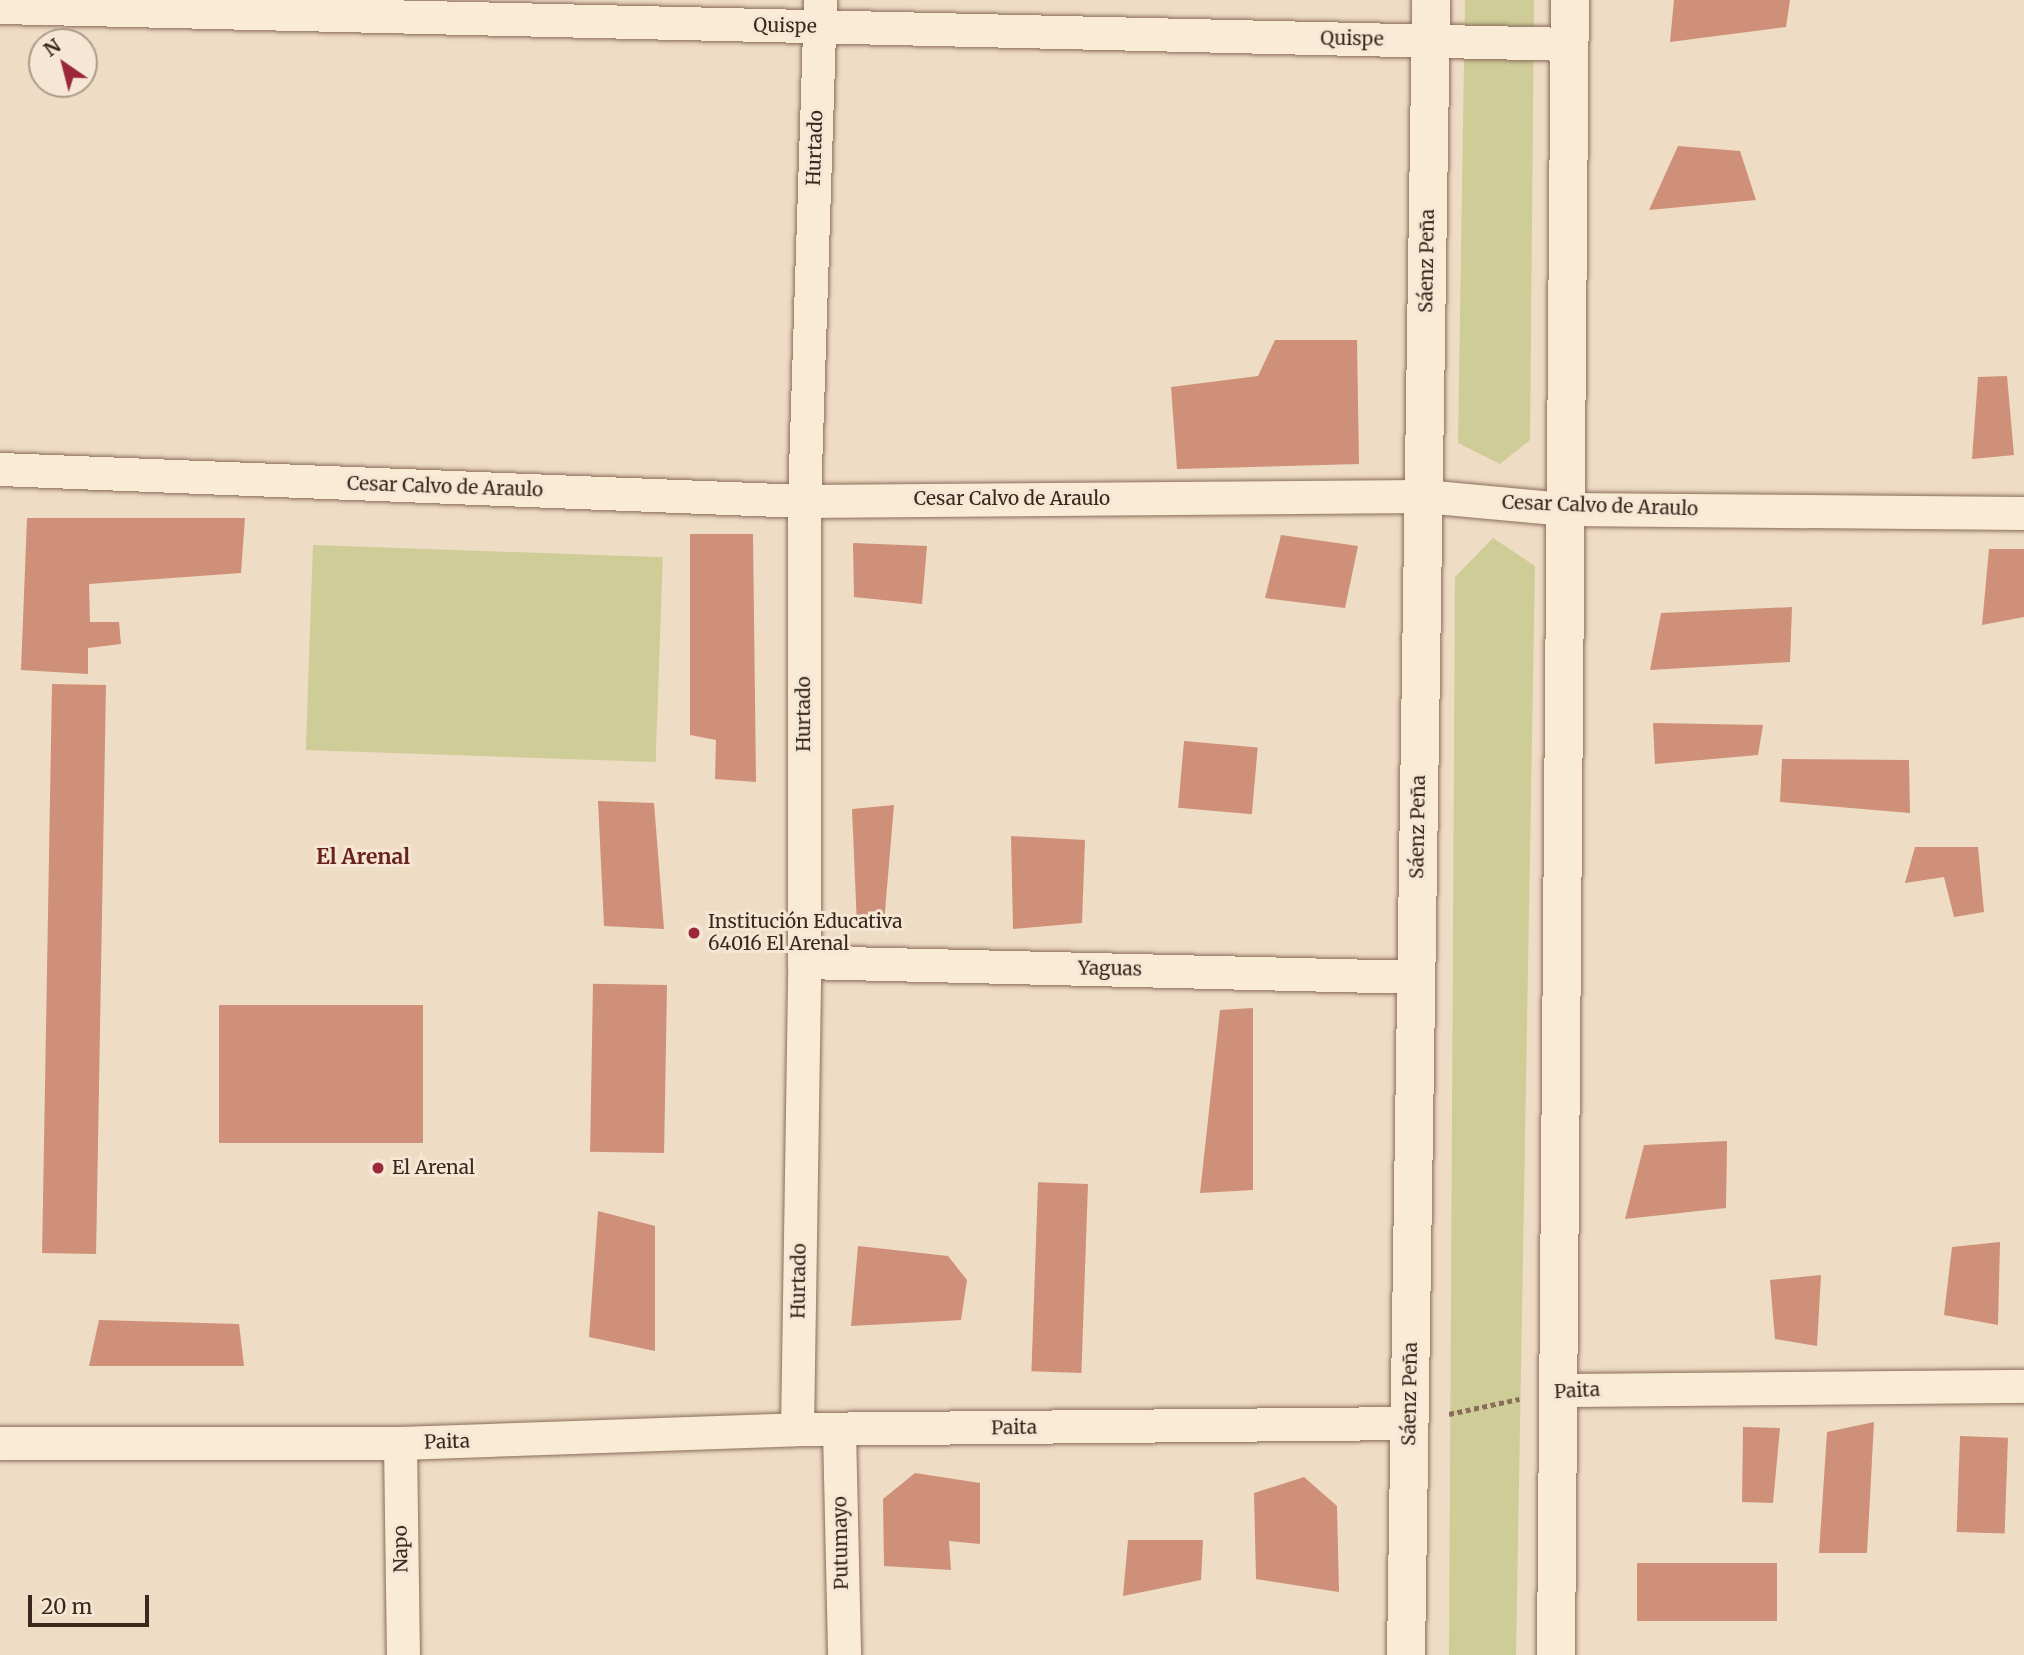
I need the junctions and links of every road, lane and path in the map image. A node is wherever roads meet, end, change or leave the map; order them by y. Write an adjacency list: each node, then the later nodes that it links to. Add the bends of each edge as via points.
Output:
1 (1431, 0): 5 (main road, Sáenz Peña)
2 (1570, 0): 6 (main road)
3 (0, 7): 4 (street, Quispe)
4 (819, 13): 5 (street, Quispe); 9 (street, Hurtado)
5 (1431, 41): 6 (street, Quispe); 8 (main road, Sáenz Peña)
6 (1569, 44): 10 (main road)
7 (0, 469): 9 (street, Cesar Calvo de Araulo)
8 (1424, 496): 9 (street, Cesar Calvo de Araulo); 10 (street, Cesar Calvo de Araulo); 13 (main road, Sáenz Peña)
9 (804, 501): 12 (street, Hurtado)
10 (1565, 509): 11 (street, Cesar Calvo de Araulo); 15 (main road)
11 (2024, 513)
12 (804, 962): 13 (street, Yaguas); 17 (street, Hurtado)
13 (1416, 976): 16 (main road, Sáenz Peña)
14 (2024, 1386): 15 (street, Paita)
15 (1558, 1390): 16 (path, Paita); 24 (main road)
16 (1410, 1423): 18 (street, Paita); 23 (main road, Sáenz Peña)
17 (797, 1429): 18 (street, Paita); 20 (street, Paita)
18 (839, 1430): 22 (street, Putumayo)
19 (0, 1443): 20 (street, Paita)
20 (400, 1443): 21 (street, Napo)
21 (403, 1655)
22 (844, 1655)
23 (1406, 1655)
24 (1556, 1655)

